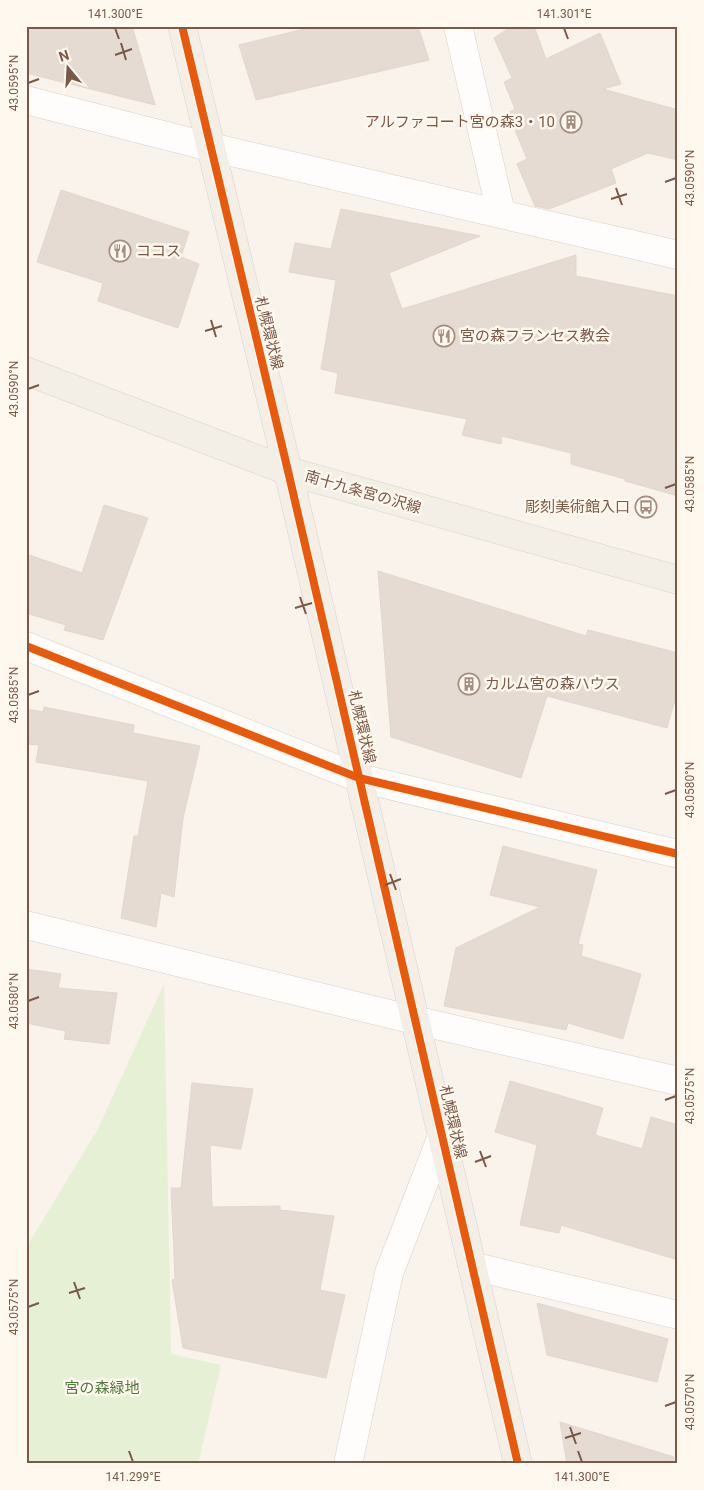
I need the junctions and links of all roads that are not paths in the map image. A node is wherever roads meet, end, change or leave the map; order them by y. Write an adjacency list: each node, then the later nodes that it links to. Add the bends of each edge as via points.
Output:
1 (182, 26): 4 (main road, 札幌環状線)
2 (458, 26): 5 (street)
3 (26, 100): 4 (street)
4 (210, 147): 5 (street); 8 (main road, 札幌環状線)
5 (501, 213): 6 (street)
6 (678, 255)
7 (26, 371): 8 (main road, 南十九条宮の沢線)
8 (288, 471): 9 (main road, 南十九条宮の沢線); 11 (main road, 札幌環状線)
9 (678, 580)
10 (26, 646): 11 (street)
11 (359, 778): 12 (street); 14 (main road, 札幌環状線)
12 (678, 854)
13 (26, 925): 14 (street)
14 (414, 1020): 15 (street); 16 (main road, 札幌環状線)
15 (678, 1081)
16 (442, 1136): 17 (main road, 札幌環状線); 19 (street, via 389,1273)
17 (472, 1266): 18 (street); 20 (main road, 札幌環状線)
18 (678, 1314)
19 (348, 1464)
20 (518, 1464)

